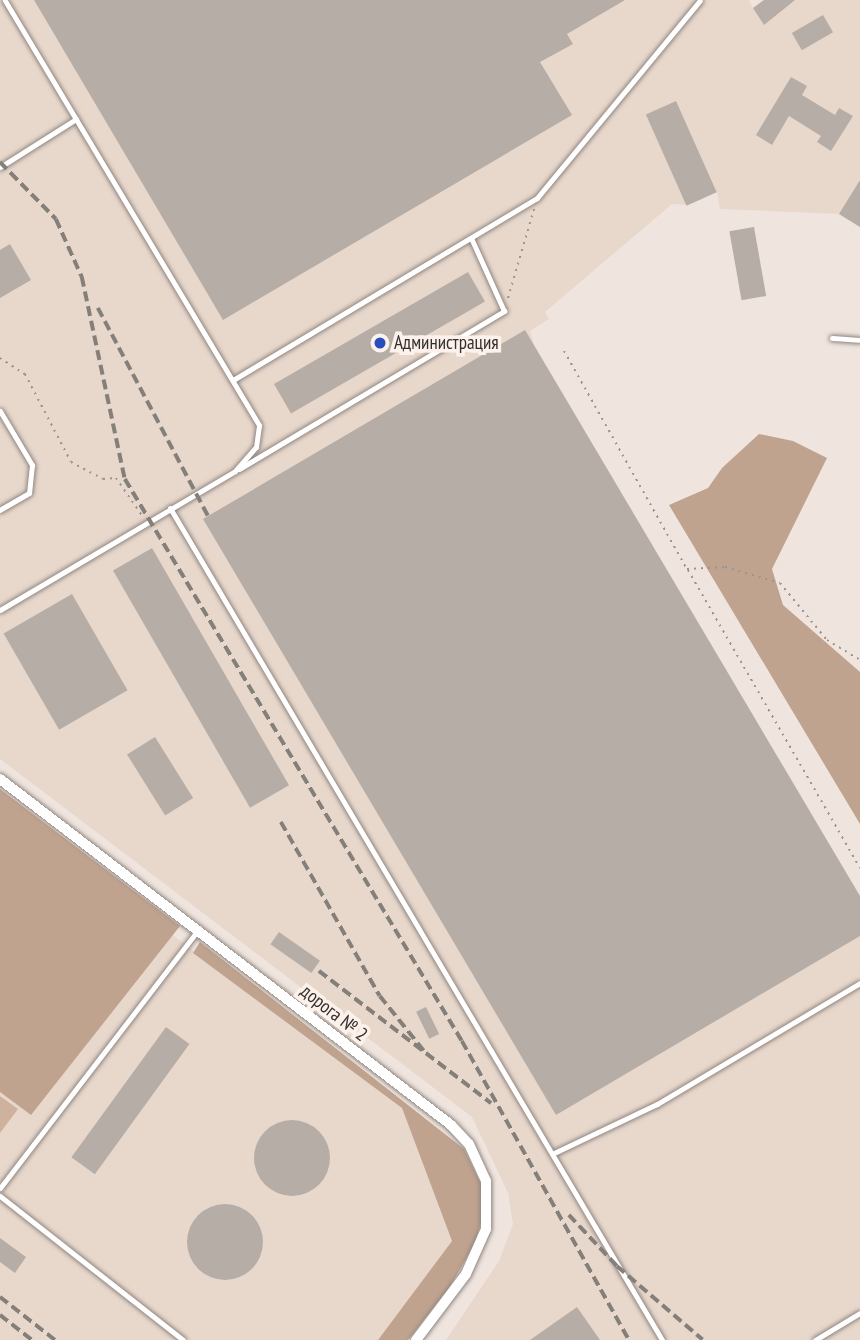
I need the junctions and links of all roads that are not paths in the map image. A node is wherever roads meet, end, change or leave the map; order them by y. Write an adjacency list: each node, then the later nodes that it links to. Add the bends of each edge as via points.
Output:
1 (5, 0): 3 (lane)
2 (699, 0): 5 (lane, via 537,198)
3 (76, 119): 4 (lane); 8 (lane)
4 (0, 167)
5 (471, 238): 8 (lane); 10 (lane, via 504,311)
6 (832, 338): 7 (lane)
7 (860, 340)
8 (233, 380): 10 (lane, via 259,425 256,447)
9 (0, 411): 12 (lane, via 32,466 29,493)
10 (235, 471): 11 (lane)
11 (170, 508): 13 (lane); 17 (lane)
12 (0, 510)
13 (0, 610)
14 (0, 779): 15 (street, дорога № 2)
15 (198, 930): 18 (lane); 22 (street, дорога № 2, via 451,1125 479,1162 486,1181 486,1229 466,1274)
16 (860, 984): 17 (lane, via 657,1104)
17 (554, 1153): 23 (lane)
18 (0, 1188)
19 (0, 1196): 21 (lane)
20 (860, 1313): 24 (lane)
21 (183, 1340)
22 (416, 1340)
23 (662, 1340)
24 (816, 1340)

